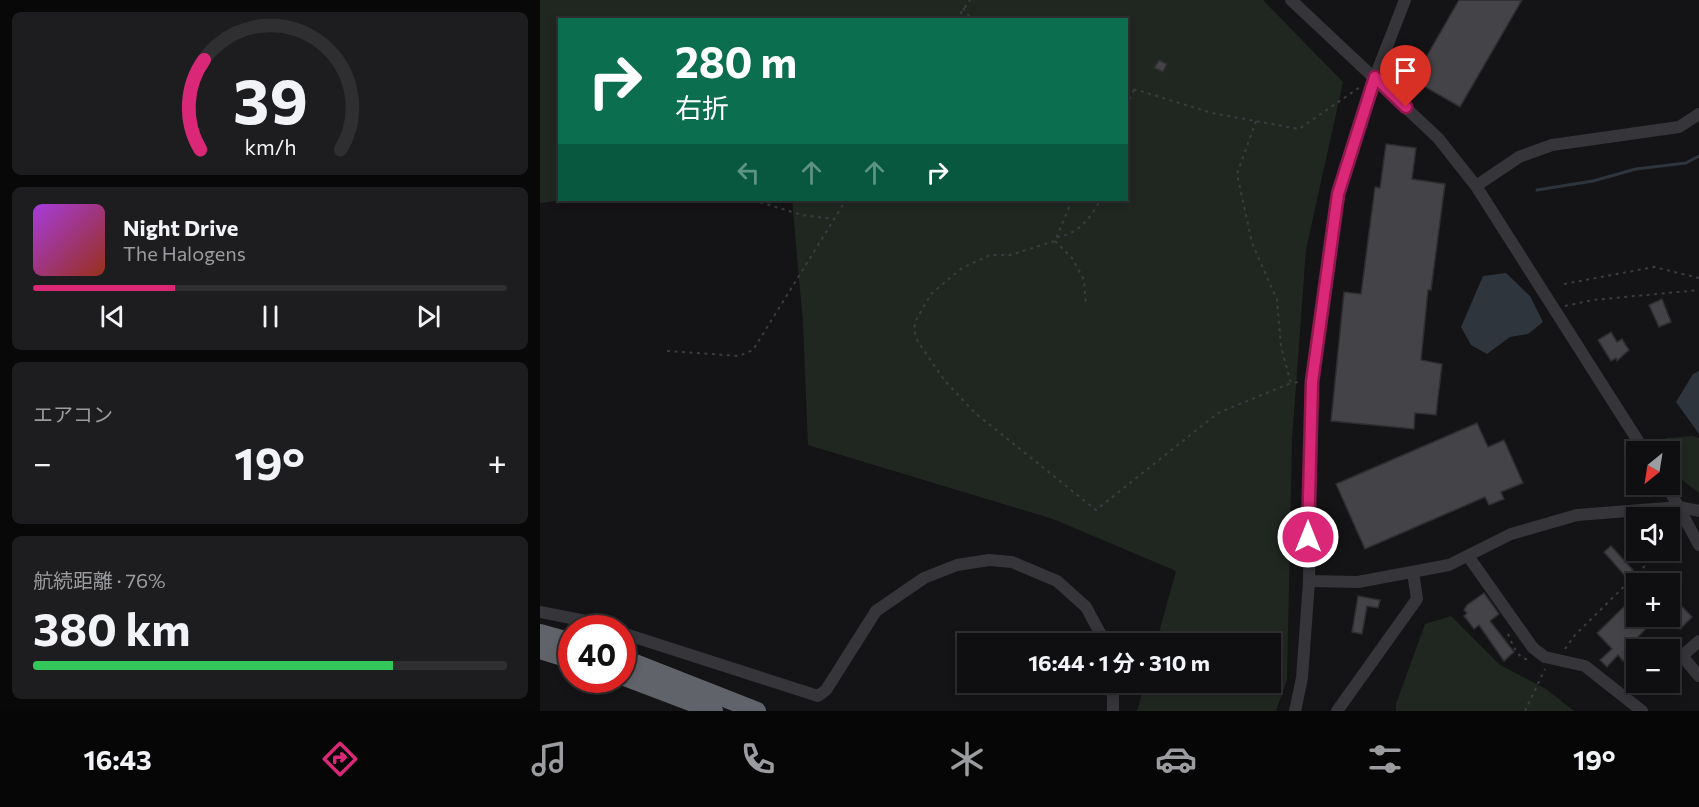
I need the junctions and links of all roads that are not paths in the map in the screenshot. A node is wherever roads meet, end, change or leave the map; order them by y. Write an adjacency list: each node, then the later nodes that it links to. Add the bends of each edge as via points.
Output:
1 (1291, 0): 3 (street)
2 (1405, 0): 3 (street)
3 (1375, 77): 5 (street, via 1438,138); 14 (street, via 1338,194 1312,382)
4 (1699, 114): 5 (street, via 1679,127 1552,145 1519,157)
5 (1476, 186): 6 (street)
6 (1638, 441)
7 (1673, 495): 8 (street)
8 (1680, 507): 10 (street); 11 (street)
9 (1626, 511): 12 (street, via 1577,515 1511,534)
10 (1699, 511)
11 (1699, 545)
12 (1468, 556): 13 (street, via 1449,565); 33 (street, via 1533,648 1586,666)
13 (1413, 572): 14 (street, via 1358,582); 32 (street, via 1417,600)
14 (1309, 581): 31 (street, via 1302,678)
15 (540, 612): 16 (street)
16 (558, 616)
17 (540, 633): 19 (highway)
18 (1100, 633): 20 (street, via 1086,607 1057,581 1012,562 988,560 957,565 924,578 876,611 826,690 818,696)
19 (558, 638)
20 (636, 638)
21 (1699, 641): 25 (street, via 1682,656)
22 (540, 650): 23 (highway)
23 (558, 656)
24 (636, 663): 29 (highway)
25 (1699, 676)
26 (636, 681): 28 (highway)
27 (1113, 693): 30 (street)
28 (714, 711)
29 (757, 711)
30 (1113, 711)
31 (1295, 711)
32 (1337, 711)
33 (1642, 711)

